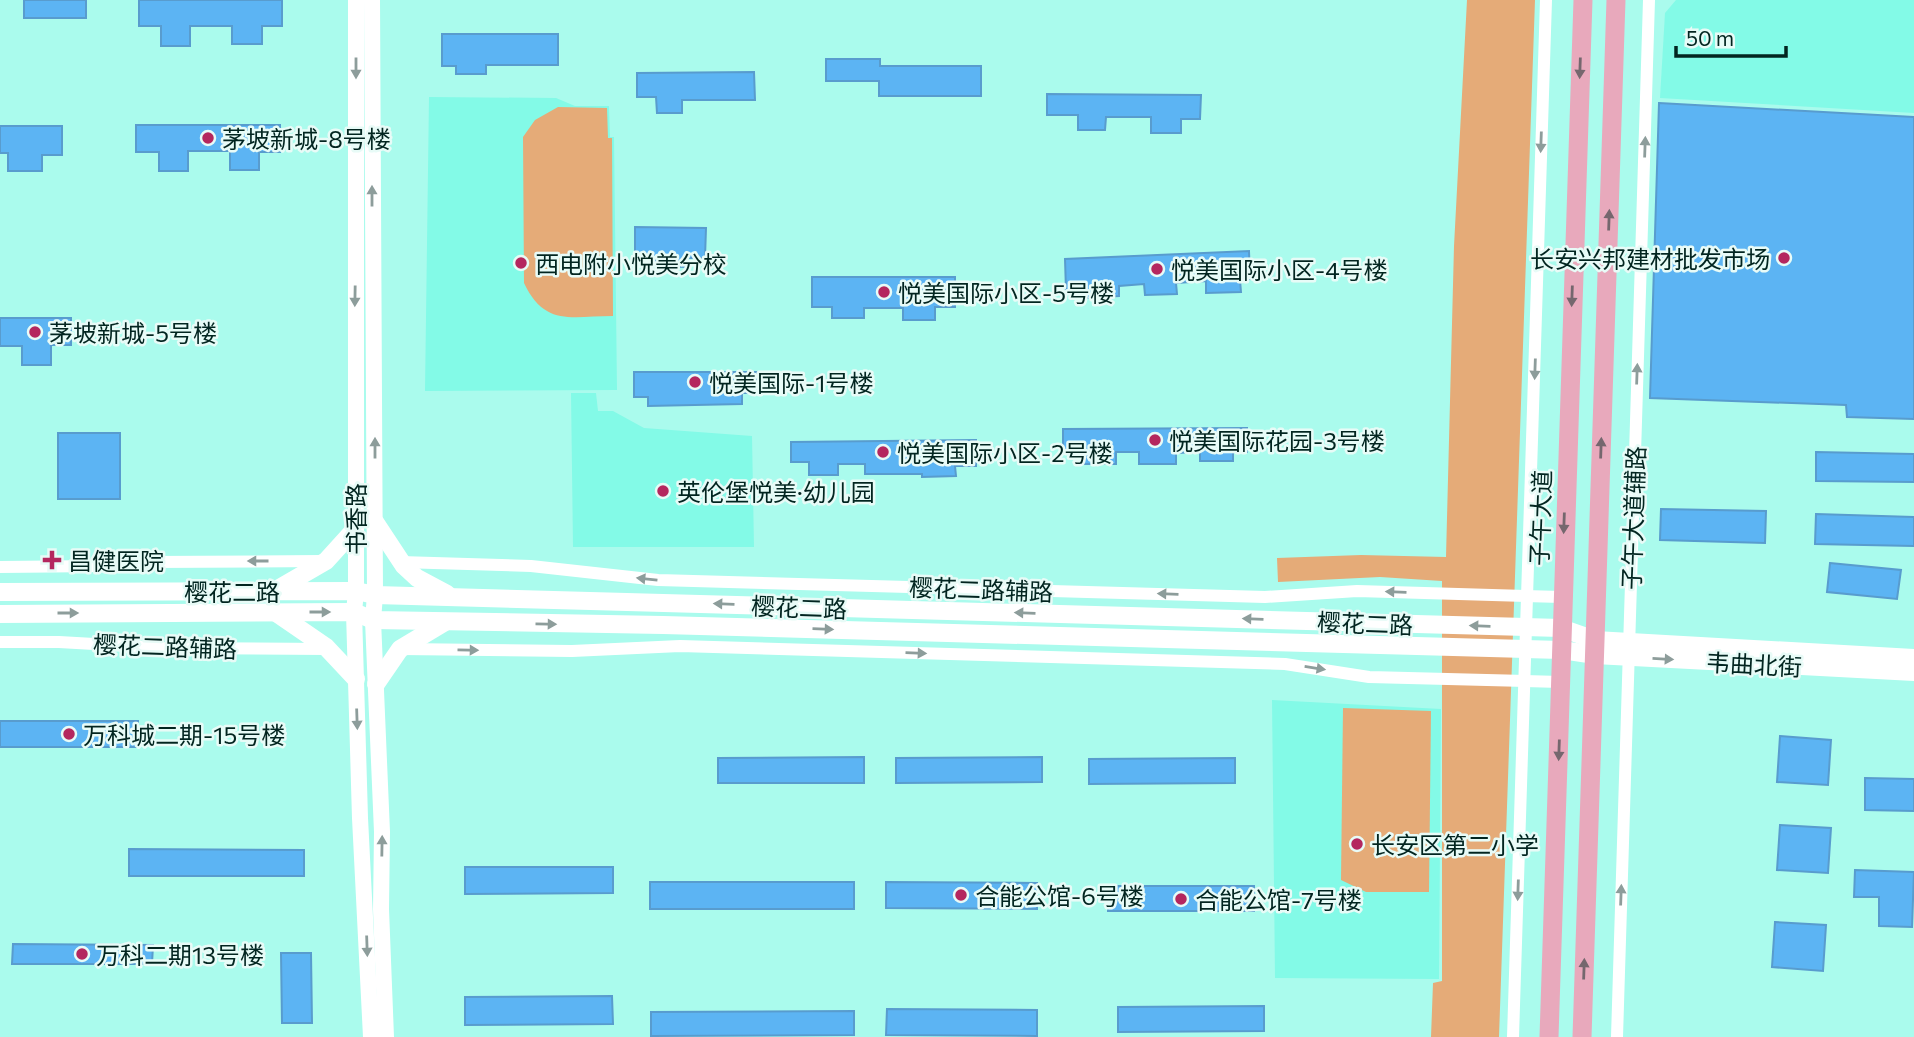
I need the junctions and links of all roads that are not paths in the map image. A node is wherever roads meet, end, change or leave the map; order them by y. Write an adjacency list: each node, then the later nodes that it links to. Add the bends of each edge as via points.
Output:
1 (356, 0): 8 (street, 书香路, one-way to 8)
2 (372, 0): 7 (street, 书香路, one-way to 2)
3 (1546, 0): 16 (street, one-way to 16)
4 (1583, 0): 18 (main road, 子午大道, one-way to 18)
5 (1616, 0): 27 (main road, one-way to 5)
6 (1649, 0): 32 (street, 子午大道辅路, one-way to 6)
7 (375, 522): 10 (main road); 15 (street, 书香路)
8 (355, 529): 9 (main road); 13 (street, 书香路)
9 (327, 561): 11 (street, one-way to 11); 12 (main road)
10 (400, 562): 16 (street, 樱花二路辅路, one-way to 10, via 1357,591 1265,597 659,580 531,566); 17 (main road, via 417,578)
11 (0, 567)
12 (272, 591): 13 (main road, 樱花二路); 14 (main road, 樱花二路)
13 (356, 591): 15 (main road, 樱花二路); 20 (street, 书香路)
14 (0, 592)
15 (375, 594): 17 (main road, 樱花二路); 22 (street, 书香路)
16 (1528, 596): 18 (street, 樱花二路辅路); 24 (street)
17 (453, 597): 24 (main road, 樱花二路, one-way to 17)
18 (1562, 597): 25 (main road, 子午大道)
19 (275, 612): 20 (main road, 樱花二路, one-way to 20); 21 (main road, 樱花二路, one-way to 19); 28 (main road)
20 (354, 612): 22 (main road, 樱花二路); 35 (street, 书香路)
21 (0, 614)
22 (373, 620): 23 (main road, 樱花二路); 38 (street, 书香路)
23 (446, 621): 29 (main road); 30 (main road, 樱花二路, one-way to 30)
24 (1527, 627): 25 (main road, 樱花二路); 30 (street)
25 (1561, 628): 27 (main road, 樱花二路); 31 (main road, 子午大道)
26 (0, 642): 28 (street, 樱花二路辅路)
27 (1595, 648): 31 (main road, 樱花二路); 32 (main road, 韦曲北街); 43 (main road, one-way to 27)
28 (329, 649): 35 (main road)
29 (400, 649): 36 (street, one-way to 36, via 572,652 693,646 1285,664 1369,677); 38 (main road)
30 (1526, 649): 31 (main road, 樱花二路); 36 (street)
31 (1562, 650): 37 (main road, 子午大道)
32 (1628, 650): 33 (main road, 韦曲北街); 34 (main road, 韦曲北街, one-way to 34); 44 (street, 子午大道辅路, one-way to 32)
33 (1914, 658)
34 (1914, 672)
35 (356, 679): 39 (street, 书香路, one-way to 39)
36 (1525, 682): 37 (street); 41 (street, one-way to 41)
37 (1561, 682): 42 (main road, 子午大道, one-way to 42)
38 (376, 684): 40 (street, 书香路, one-way to 38)
39 (370, 1037)
40 (386, 1037)
41 (1513, 1037)
42 (1549, 1037)
43 (1582, 1037)
44 (1617, 1037)

